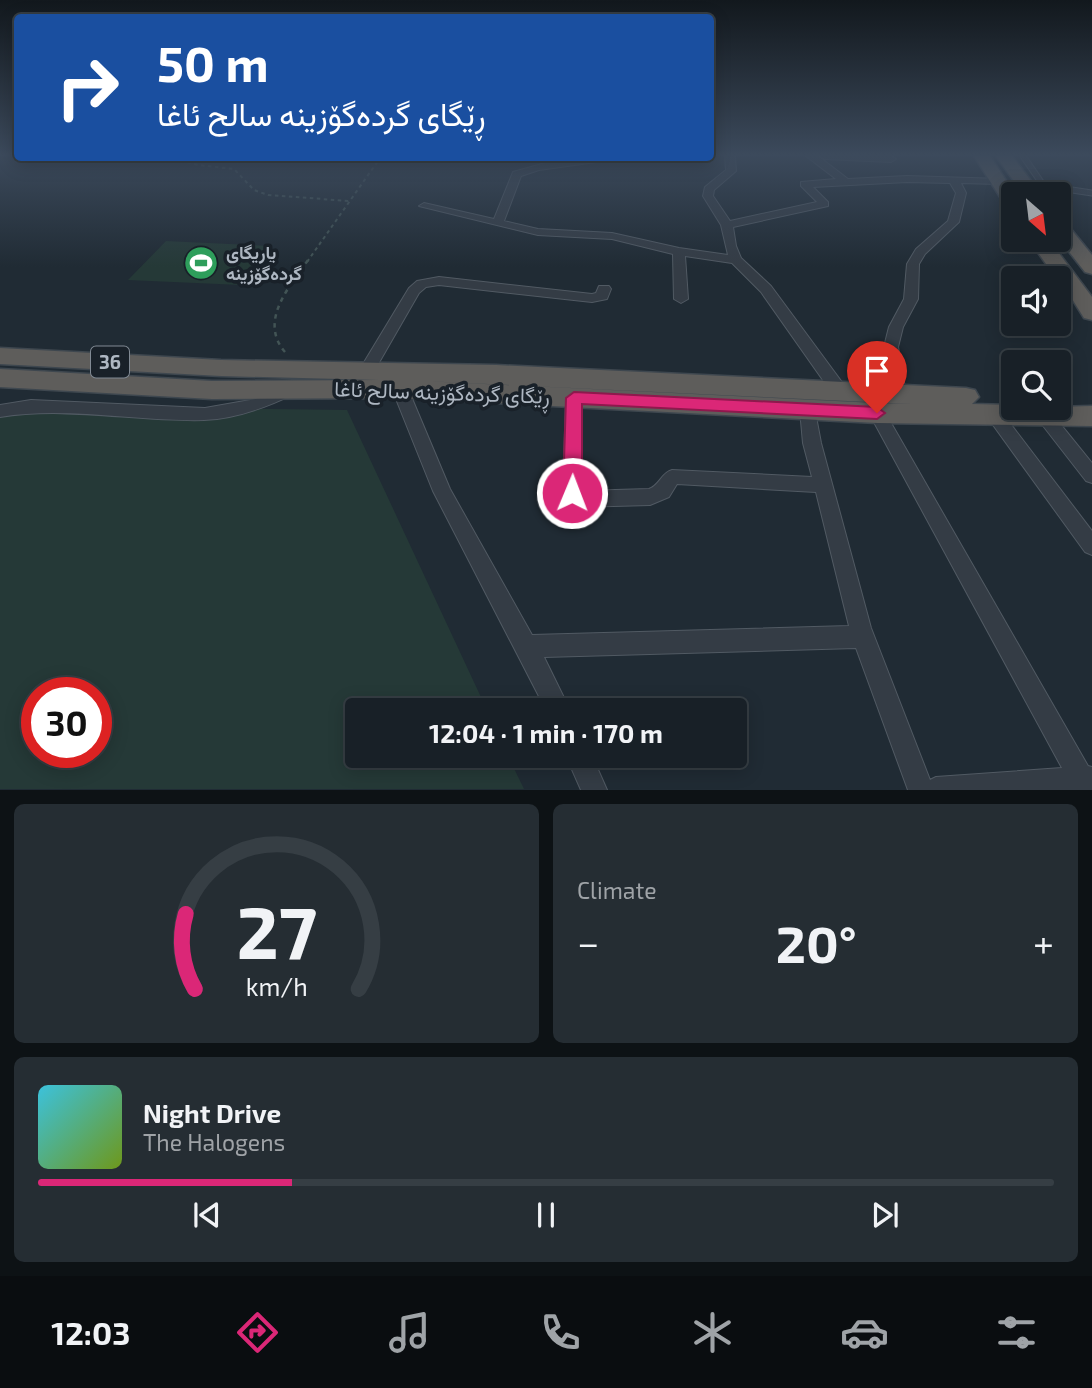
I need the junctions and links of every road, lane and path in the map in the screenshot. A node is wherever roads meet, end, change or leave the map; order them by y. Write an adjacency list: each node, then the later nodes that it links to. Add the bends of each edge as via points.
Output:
1 (265, 193): 7 (path)
2 (355, 193): 7 (path)
3 (510, 193): 9 (street)
4 (708, 193): 10 (street)
5 (813, 193): 10 (street, via 824,204)
6 (961, 193): 26 (street, via 953,222 913,264 911,299 891,347)
7 (349, 201): 22 (path, via 287,288 277,310 275,332)
8 (424, 206): 9 (street)
9 (498, 223): 12 (street, via 538,232 612,236)
10 (727, 225): 14 (street)
11 (1071, 242): 15 (highway)
12 (679, 252): 14 (street); 17 (street)
13 (1048, 252): 18 (highway)
14 (736, 260): 25 (street, via 766,289)
15 (1092, 268)
16 (604, 289): 20 (street, via 602,296 592,298 427,282 414,291)
17 (681, 299)
18 (1092, 313)
19 (0, 356): 23 (highway, 36)
20 (368, 369): 22 (highway, 36); 25 (highway, 36)
21 (0, 378): 23 (highway, 36)
22 (299, 378): 23 (highway, ڕێگای گردەگۆزینە سالح ئاغا / 36, via 263,391); 24 (highway, ڕێگای گردەگۆزینە سالح ئاغا / 36); 33 (street, via 258,404 205,414 31,406)
23 (216, 379)
24 (400, 389): 27 (highway, ڕێگای گردەگۆزینە سالح ئاغا / 36); 43 (street, via 443,491)
25 (838, 389): 26 (highway, 36)
26 (898, 394): 30 (highway, 36)
27 (574, 398): 32 (highway, ڕێگای گردەگۆزینە سالح ئاغا / 36); 40 (street, via 572,493 577,499 650,497 663,492 672,477)
28 (1092, 402): 29 (highway, 36)
29 (1071, 405)
30 (1001, 406)
31 (1001, 406): 35 (highway, ڕێگای گردەگۆزینە سالح ئاغا / 36)
32 (807, 410): 35 (highway, ڕێگای گردەگۆزینە سالح ئاغا / 36); 40 (street)
33 (0, 411)
34 (1071, 411): 36 (highway, ڕێگای گردەگۆزینە سالح ئاغا / 36)
35 (877, 413): 46 (street)
36 (1092, 416)
37 (1013, 420): 41 (street)
38 (1059, 420): 39 (street)
39 (1092, 476)
40 (824, 485): 42 (street)
41 (1092, 546)
42 (864, 637): 43 (street); 48 (street)
43 (526, 646): 44 (street)
44 (552, 698)
45 (584, 768): 47 (street)
46 (1087, 780): 49 (street)
47 (594, 789)
48 (921, 789)
49 (936, 789)

